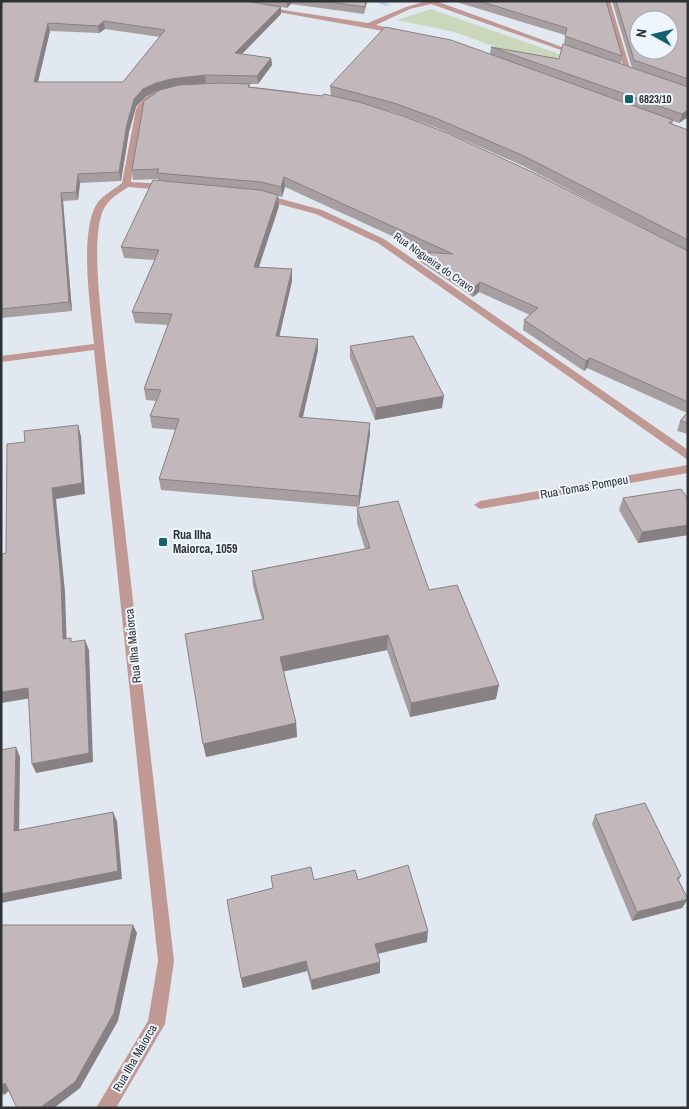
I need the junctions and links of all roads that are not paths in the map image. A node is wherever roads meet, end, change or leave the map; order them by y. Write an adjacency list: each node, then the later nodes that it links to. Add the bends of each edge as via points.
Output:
1 (432, 1): 4 (street); 6 (street)
2 (607, 1): 8 (street)
3 (253, 7): 4 (street)
4 (369, 25): 5 (street)
5 (412, 34)
6 (586, 58)
7 (621, 70): 8 (street)
8 (629, 73): 9 (street)
9 (638, 76)
10 (246, 88): 12 (street)
11 (166, 92): 13 (street, via 147,100 140,109)
12 (304, 95)
13 (126, 184): 14 (street); 16 (street, Rua Ilha Maiorca, via 102,203 94,223 92,253)
14 (181, 188)
15 (252, 196): 18 (street, Rua Nogueira do Cravo, via 319,212 381,241)
16 (99, 346): 17 (street); 21 (street, Rua Ilha Maiorca, via 166,961 156,1024)
17 (1, 359)
18 (688, 456)
19 (688, 469): 20 (street, Rua Tomas Pompeu)
20 (480, 505)
21 (105, 1108)

